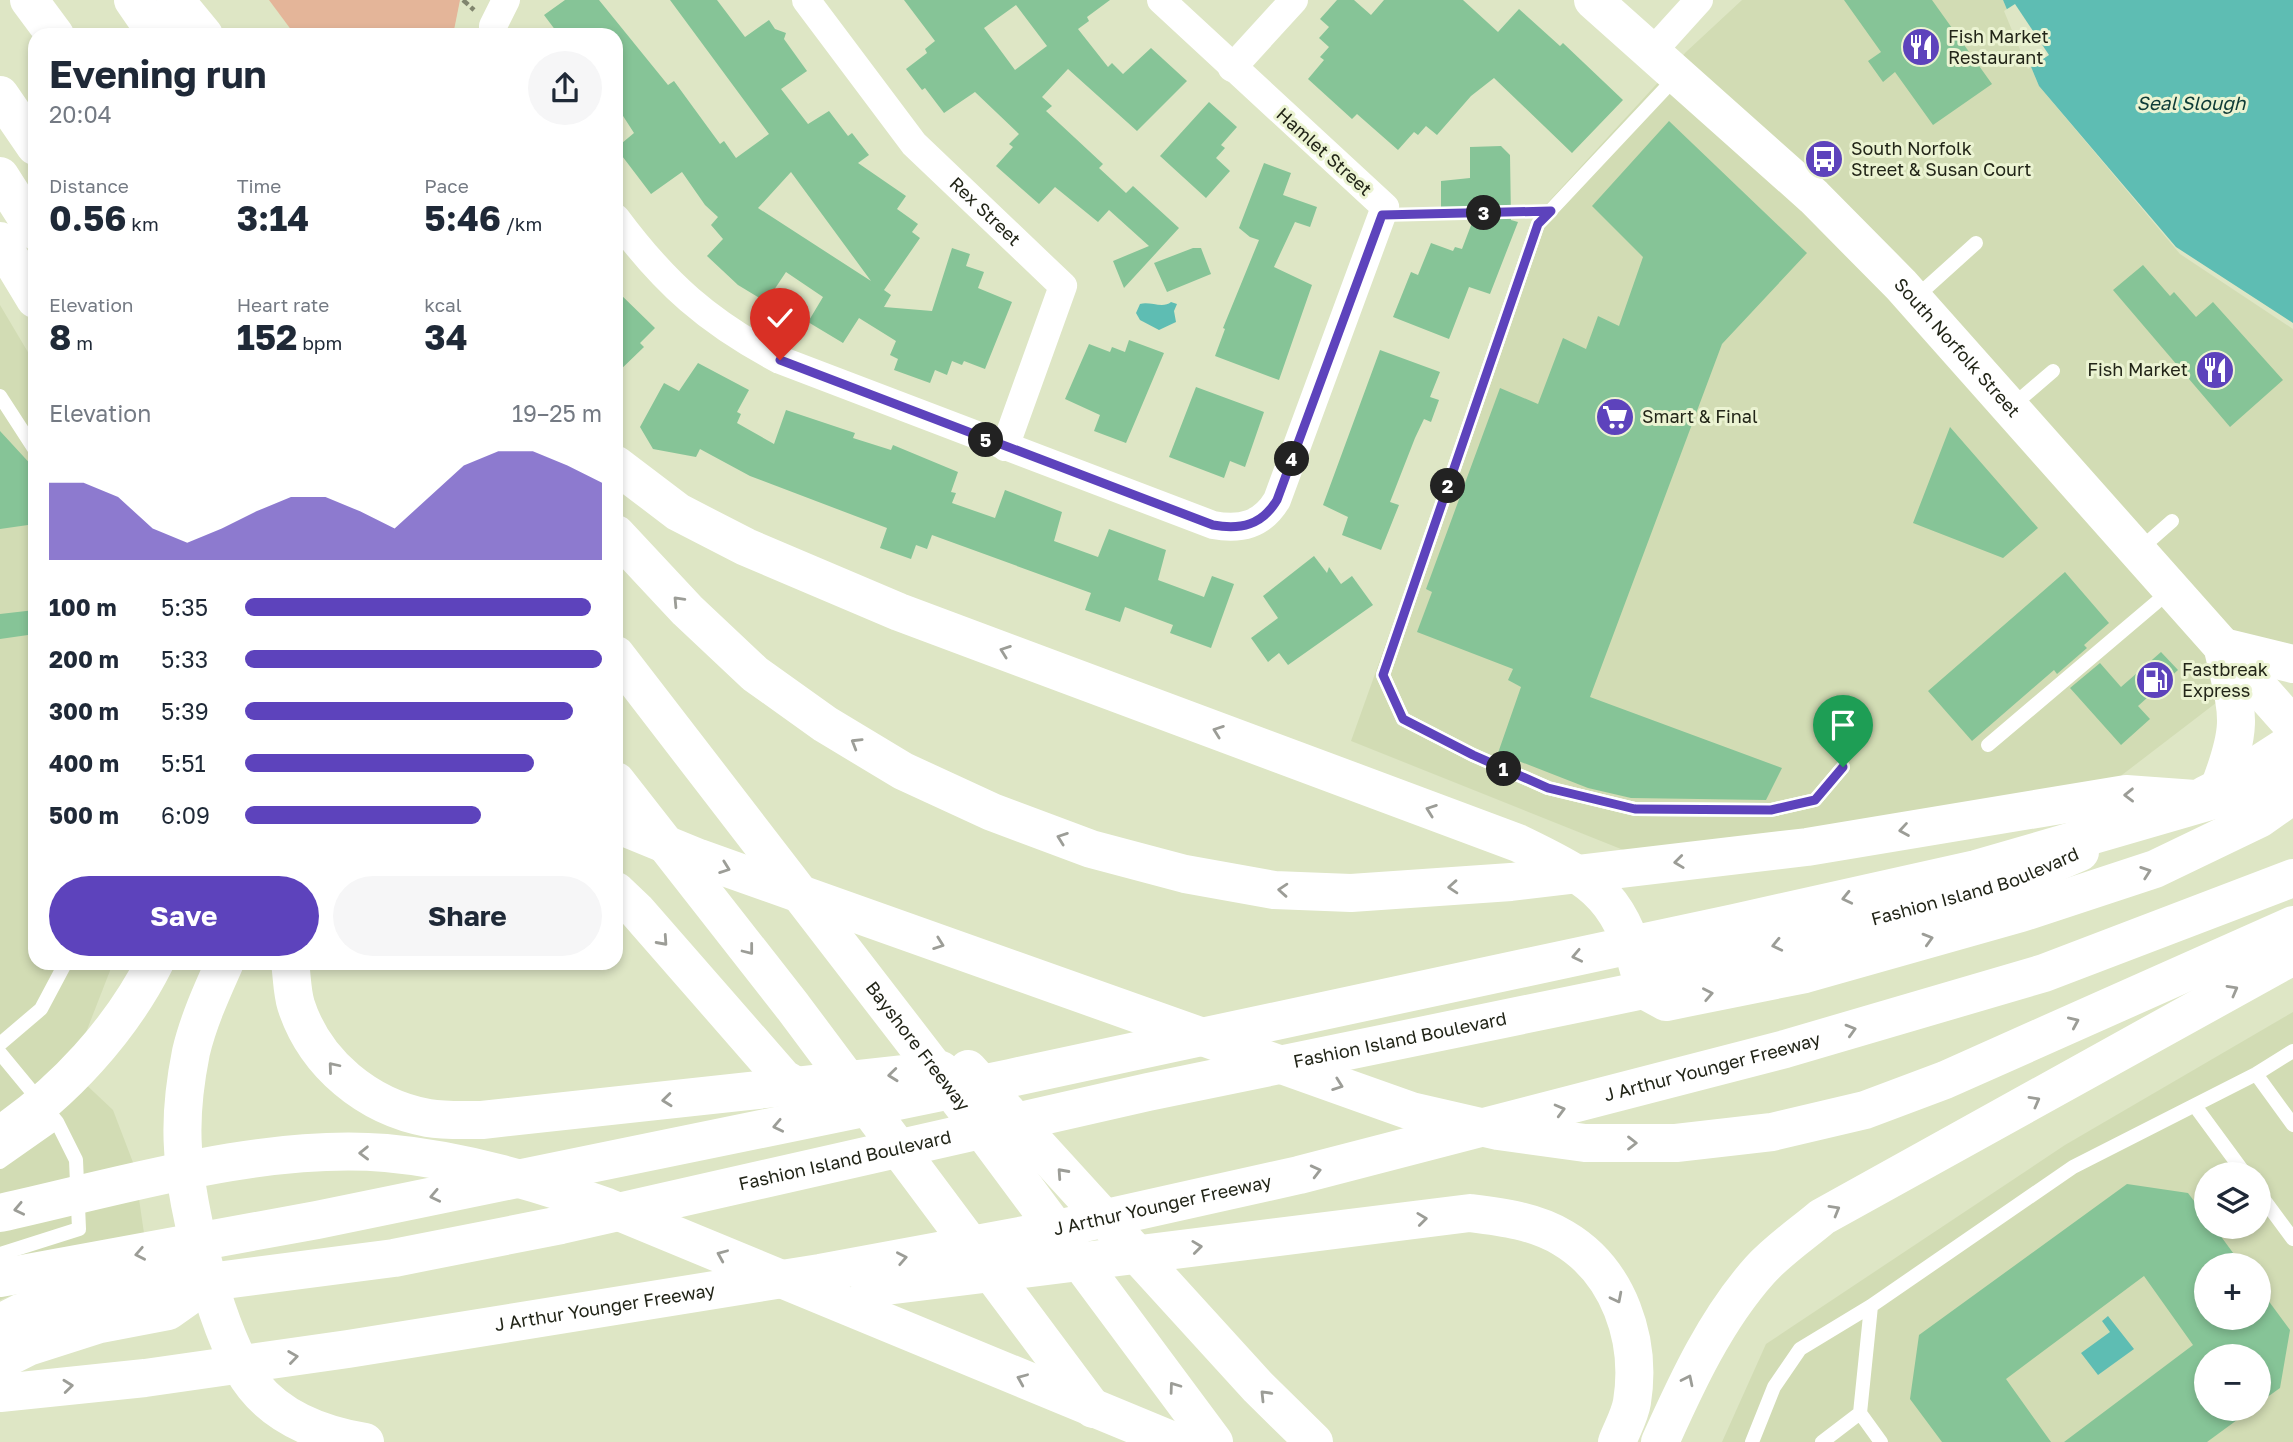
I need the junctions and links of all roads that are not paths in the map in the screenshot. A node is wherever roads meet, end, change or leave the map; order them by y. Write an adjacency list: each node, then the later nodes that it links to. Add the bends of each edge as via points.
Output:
1 (29, 0): 10 (main road)
2 (132, 0): 11 (main road)
3 (175, 0): 12 (main road)
4 (506, 0): 13 (street)
5 (806, 0): 29 (street, Rex Street, via 914,144 1063,286)
6 (1161, 0): 15 (street, Hamlet Street)
7 (1294, 0): 15 (street)
8 (1592, 0): 14 (main road, South Norfolk Street)
9 (1699, 0): 14 (street)
10 (50, 28)
11 (152, 28)
12 (198, 28)
13 (494, 28)
14 (1664, 65): 24 (main road, South Norfolk Street, via 1814,197); 41 (lane, via 1538,224 1383,675 1403,719 1548,788 1635,809 1771,810 1815,800)
15 (1232, 68): 29 (street, Hamlet Street, via 1385,207 1277,500 1261,520 1249,525 1213,525)
16 (0, 95): 17 (main road)
17 (28, 136)
18 (0, 176): 19 (main road)
19 (28, 220)
20 (623, 226): 29 (street, via 680,294 743,341 819,377)
21 (0, 241): 23 (main road)
22 (1976, 243): 24 (lane)
23 (28, 287)
24 (1914, 299): 27 (main road, South Norfolk Street)
25 (2053, 371): 27 (lane)
26 (0, 396): 28 (lane)
27 (2011, 407): 33 (main road, South Norfolk Street)
28 (28, 439)
29 (1004, 447)
30 (623, 471): 56 (main road, one-way to 30, via 1633,946 1614,905 1575,871 1505,838 899,612 746,547 678,512)
31 (2172, 521): 33 (lane)
32 (623, 541): 44 (main road, one-way to 32, via 2126,794 1807,847 1511,882 1351,893 1274,890 1185,874 1067,840 992,813 903,772 755,674)
33 (2138, 551): 34 (main road, South Norfolk Street)
34 (2172, 590): 35 (main road, South Norfolk Street); 40 (lane)
35 (2223, 647): 37 (main road); 38 (main road, South Norfolk Street); 44 (main road, via 2238,730)
36 (623, 664): 47 (main road, Bayshore Freeway)
37 (2293, 664)
38 (2293, 726)
39 (2293, 742): 44 (main road, Fashion Island Boulevard)
40 (1988, 745)
41 (1843, 767)
42 (2293, 778): 44 (main road)
43 (623, 790): 66 (main road, one-way to 66, via 793,1007)
44 (2220, 794): 56 (main road, Fashion Island Boulevard, one-way to 56, via 2011,881 1794,941 1661,971); 57 (main road, one-way to 57, via 1976,869)
45 (2293, 795): 56 (main road, Fashion Island Boulevard, one-way to 45, via 1666,1002 1792,976 2021,913 2155,869 2259,819)
46 (623, 827): 50 (main road, one-way to 50, via 699,858 1411,1111 1584,1143 1676,1143 1772,1132 1865,1110 1944,1080)
47 (761, 843): 84 (main road, Bayshore Freeway, one-way to 47); 85 (main road, one-way to 47, via 1258,1387)
48 (2293, 878): 76 (main road, J Arthur Younger Freeway, one-way to 48, via 1057,1228 1500,1125 2044,973)
49 (623, 898): 66 (main road, one-way to 66, via 783,1077)
50 (2293, 925)
51 (2293, 956): 87 (main road, one-way to 51, via 1689,1377 1717,1330 1761,1269 1822,1217)
52 (62, 970): 58 (lane, via 41,1009)
53 (151, 970): 65 (main road, via 139,995 88,1058 23,1120)
54 (222, 970): 74 (main road, via 191,1052 183,1147 187,1188)
55 (292, 970): 57 (main road, one-way to 55, via 1060,1053 482,1120 429,1118 379,1103 342,1077 314,1043 300,1014)
56 (1644, 990): 74 (main road, Fashion Island Boulevard, via 1148,1092 561,1225 416,1254)
57 (1396, 993): 73 (main road, one-way to 73, via 1010,1078 317,1220)
58 (0, 1044)
59 (2293, 1051): 61 (lane)
60 (0, 1053): 63 (lane)
61 (2256, 1074): 62 (lane); 64 (lane)
62 (2195, 1106): 68 (lane); 75 (lane, via 2073,1167)
63 (57, 1122): 67 (lane); 72 (lane, via 76,1160 79,1229)
64 (2293, 1125)
65 (0, 1135)
66 (895, 1148): 82 (main road)
67 (0, 1162)
68 (2236, 1162)
69 (2271, 1209): 71 (lane)
70 (0, 1213): 83 (main road, one-way to 70, via 607,1207 536,1182 461,1164 385,1153 260,1159)
71 (2293, 1239)
72 (0, 1254)
73 (0, 1278)
74 (209, 1282): 77 (main road, Fashion Island Boulevard, via 161,1278 103,1289); 78 (main road, Fashion Island Boulevard, via 169,1311 100,1324); 81 (main road, via 229,1339 254,1385 287,1416 333,1437)
75 (1871, 1306): 80 (lane); 88 (lane, via 1800,1349 1774,1387)
76 (568, 1314): 79 (main road, J Arthur Younger Freeway, one-way to 76, via 145,1378); 86 (main road, one-way to 86, via 855,1290 1470,1213 1517,1219 1563,1238 1603,1270 1625,1314 1635,1363 1632,1404)
77 (0, 1323)
78 (0, 1361)
79 (0, 1393)
80 (1860, 1413): 89 (lane); 90 (lane)
81 (365, 1442)
82 (1117, 1442)
83 (1176, 1442)
84 (1214, 1442)
85 (1314, 1442)
86 (1617, 1442)
87 (1660, 1442)
88 (1752, 1442)
89 (1822, 1442)
90 (1881, 1442)

